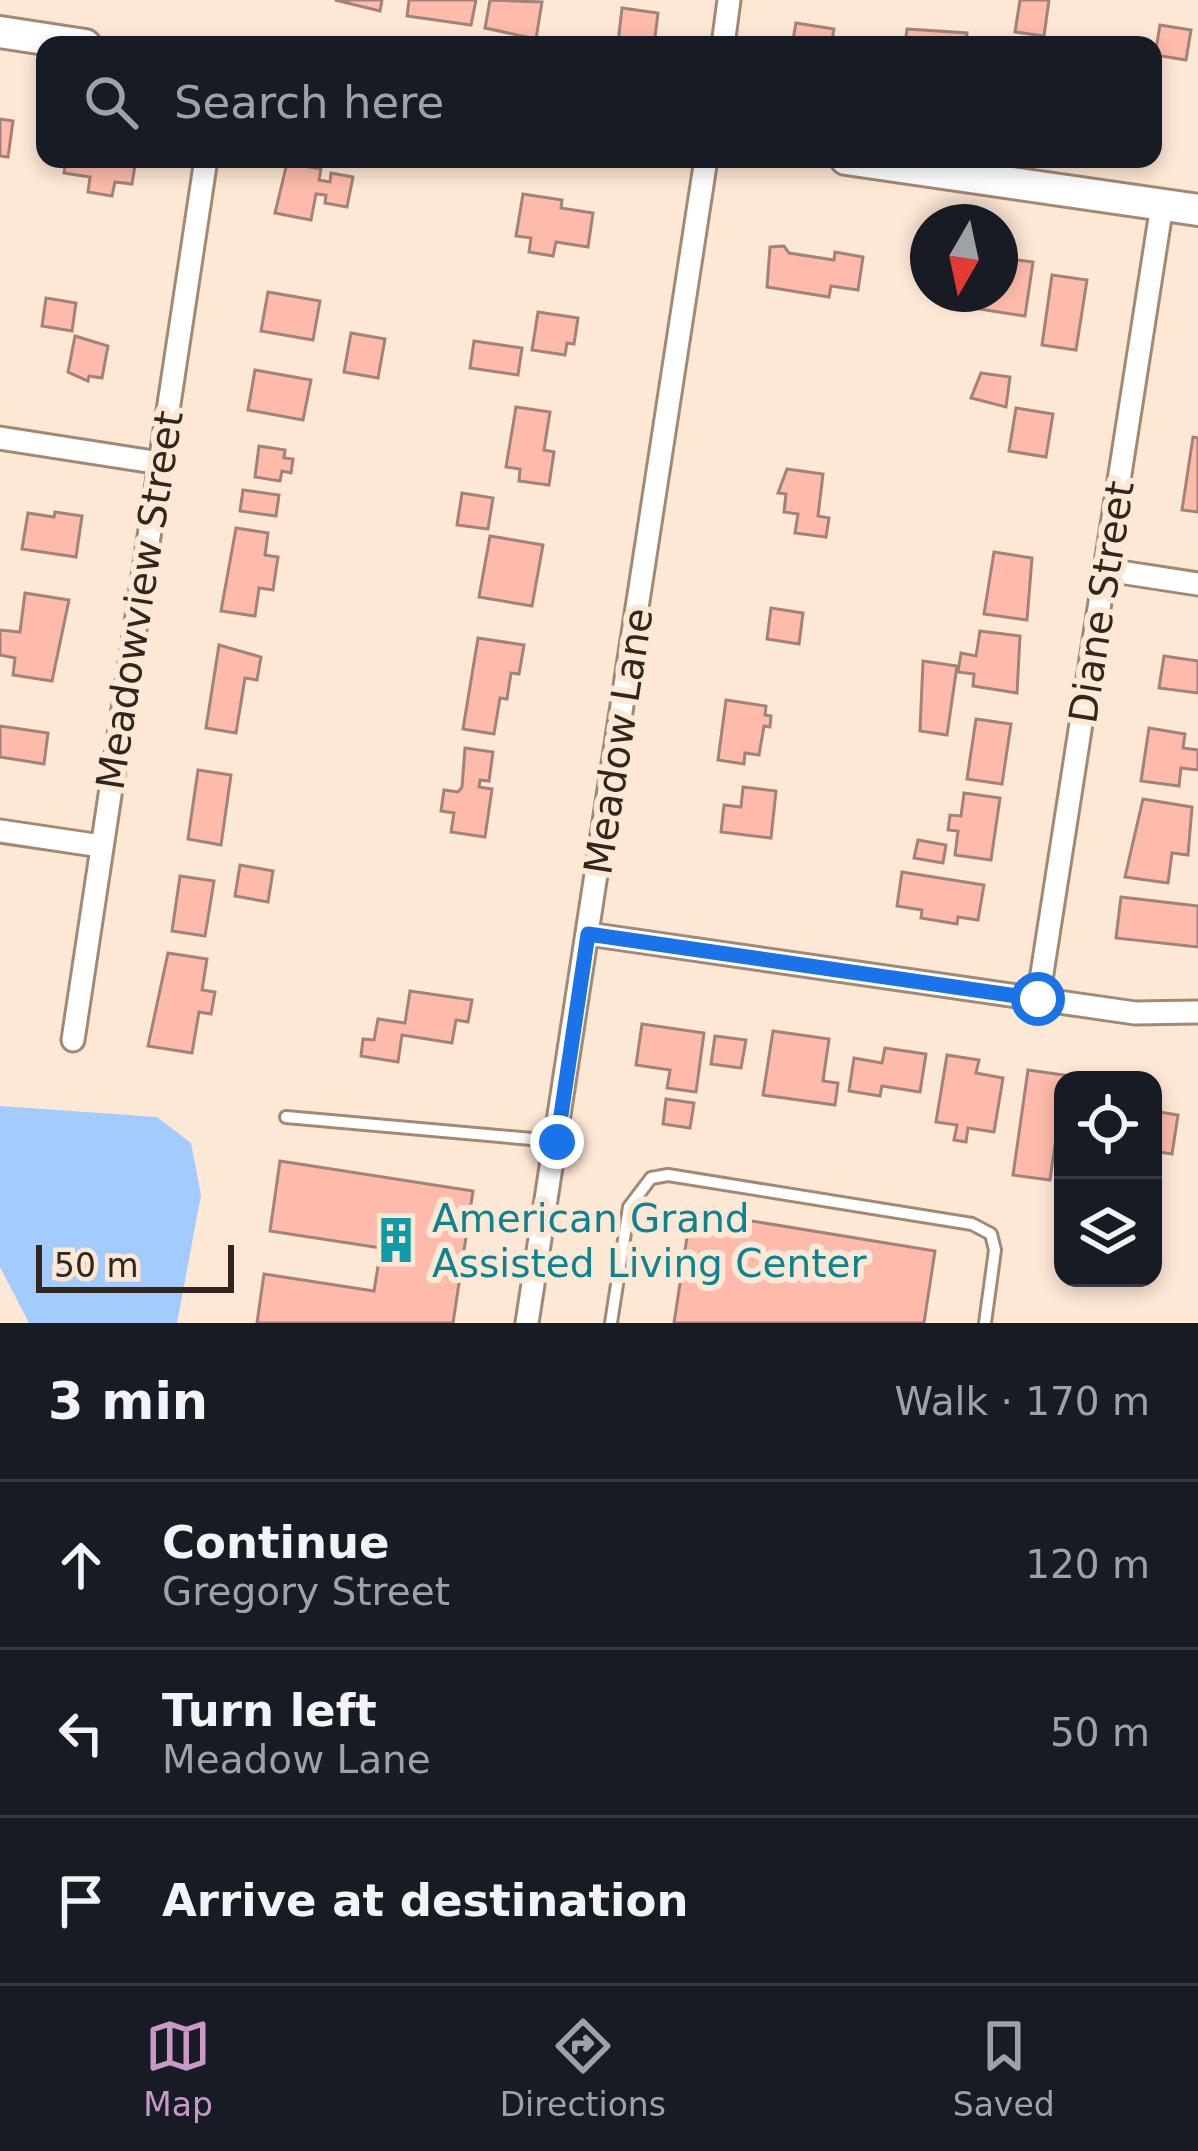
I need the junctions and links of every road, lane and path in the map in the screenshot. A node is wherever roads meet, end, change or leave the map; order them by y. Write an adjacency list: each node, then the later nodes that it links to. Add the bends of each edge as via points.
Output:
1 (729, 0): 3 (street)
2 (0, 32): 4 (main road)
3 (724, 36)
4 (36, 38)
5 (205, 168): 11 (street, Meadowview Street)
6 (705, 168): 16 (street, Meadow Lane)
7 (908, 168): 8 (main road)
8 (1162, 205): 9 (main road); 12 (street, Diane Street)
9 (1198, 210)
10 (0, 438): 11 (street)
11 (160, 463): 15 (street, Meadowview Street)
12 (1107, 570): 13 (street); 17 (street, Diane Street)
13 (1198, 584)
14 (0, 831): 15 (street)
15 (101, 846): 19 (street, Meadowview Street)
16 (588, 934): 17 (street); 21 (street, Meadow Lane)
17 (1038, 999): 18 (street)
18 (1198, 1012)
19 (73, 1040)
20 (286, 1117): 21 (lane)
21 (557, 1142): 22 (street, Meadow Lane)
22 (526, 1323)
23 (611, 1323): 24 (lane, via 628,1207 651,1178 668,1175 972,1223 991,1234 995,1250)
24 (985, 1323)

